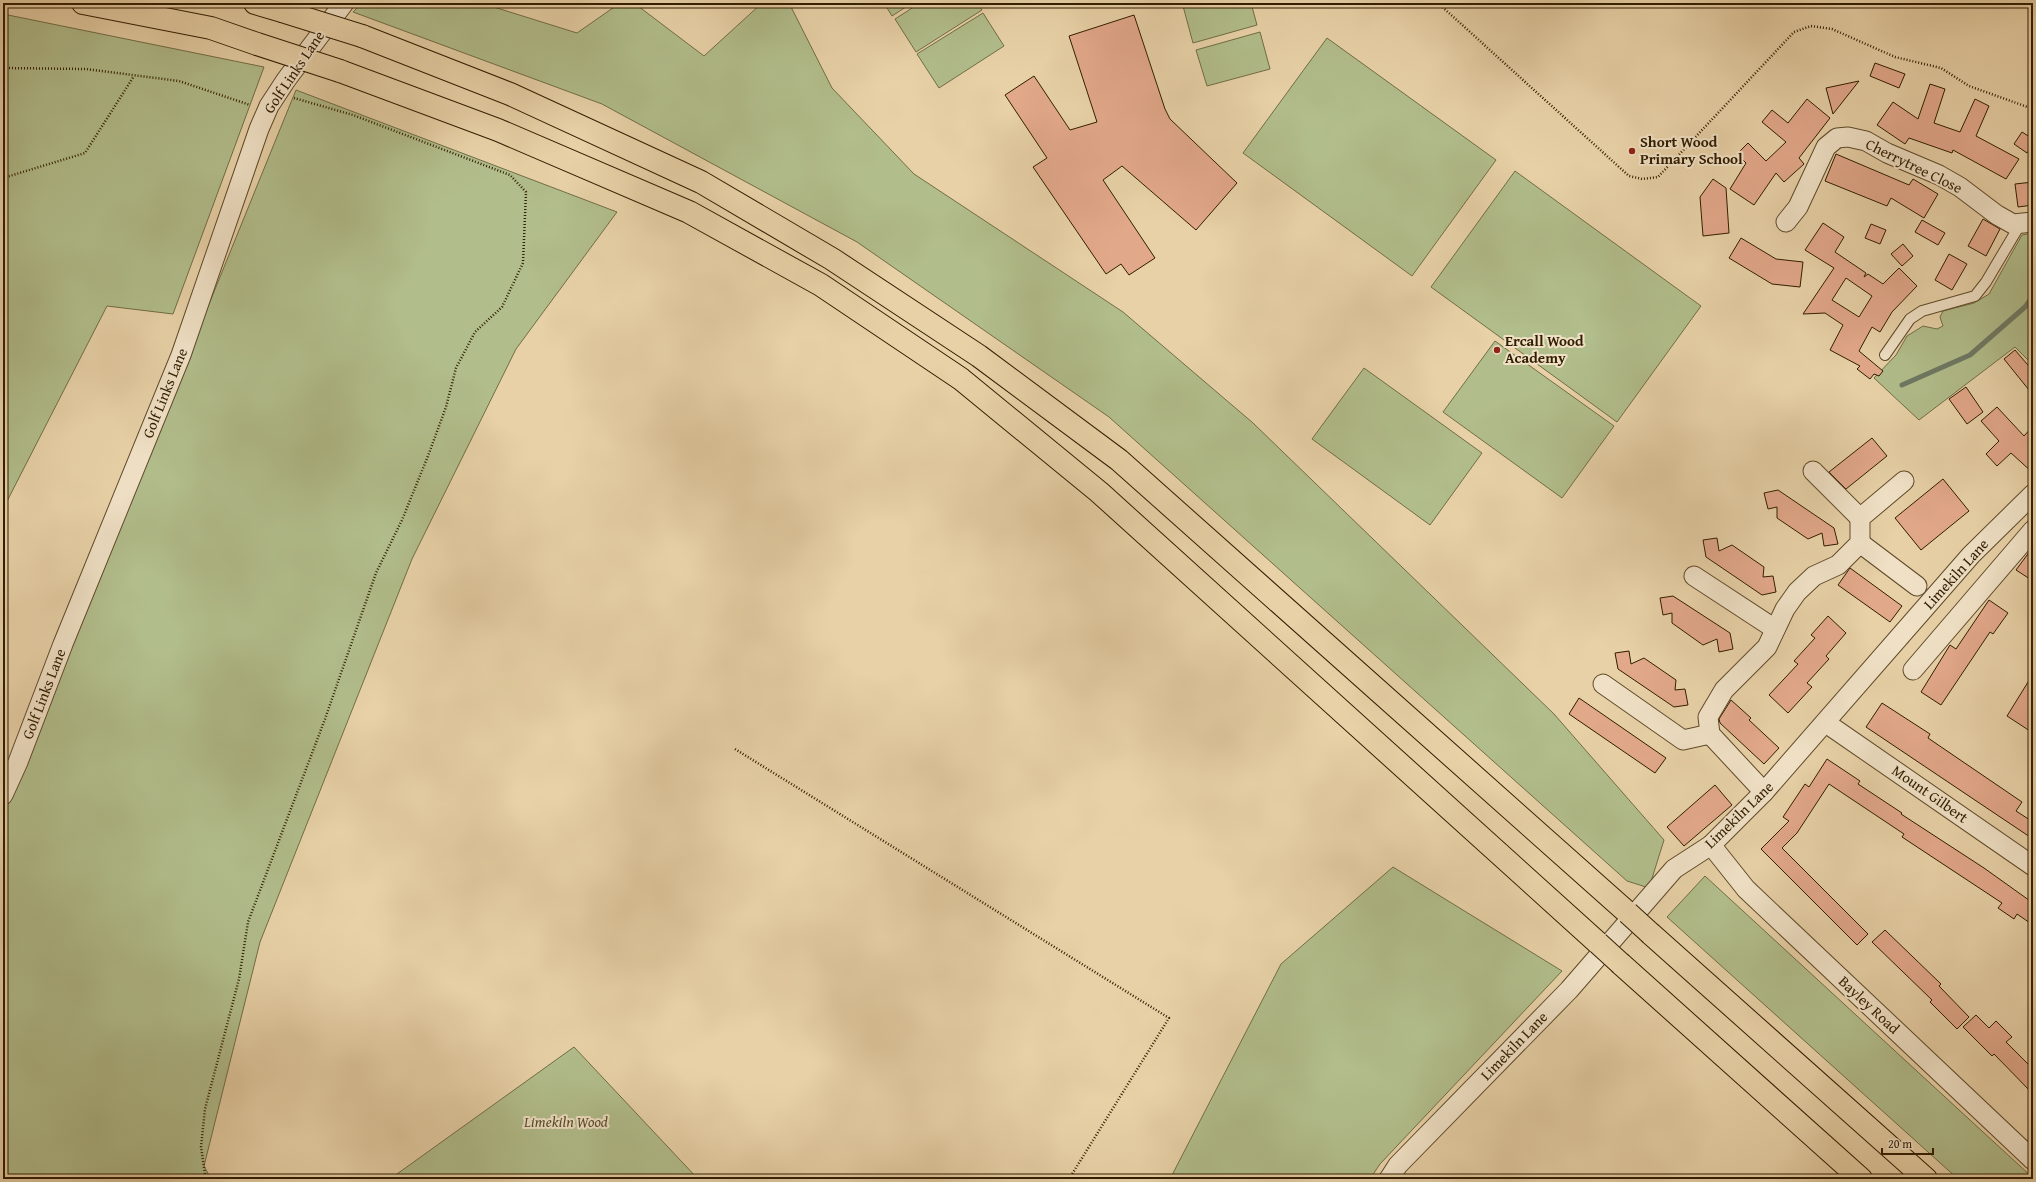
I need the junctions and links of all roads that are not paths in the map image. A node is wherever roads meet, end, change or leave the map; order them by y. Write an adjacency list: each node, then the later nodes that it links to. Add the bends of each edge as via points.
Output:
1 (83, 3): 26 (highway, bridge, via 211,28 340,71 498,130 689,212 821,285 961,379 1099,492)
2 (255, 3): 27 (highway, bridge, via 362,36 510,94 701,182 832,259 979,356 1119,460)
3 (344, 3): 21 (street, Golf Links Lane, via 286,80 269,106 259,129 180,355)
4 (1786, 222): 5 (street, Cherrytree Close, via 1804,196 1826,147 1837,138 1848,137 1866,141 1939,175 2013,224)
5 (2027, 223): 6 (lane, via 1975,296 1922,311 1910,319)
6 (1885, 355)
7 (1813, 471): 10 (street)
8 (1904, 481): 10 (street)
9 (2033, 494): 18 (street, Limekiln Lane, via 1971,555)
10 (1860, 518): 12 (street)
11 (2033, 530): 16 (street)
12 (1860, 543): 14 (street); 15 (street, via 1838,565 1814,576 1797,592)
13 (1694, 576): 15 (street)
14 (1917, 586)
15 (1775, 630): 19 (street, via 1766,647 1724,690 1708,717)
16 (1913, 670)
17 (1603, 684): 19 (street, via 1683,740)
18 (1826, 723): 20 (street, Limekiln Lane); 23 (street, Mount Gilbert)
19 (1710, 734): 20 (street)
20 (1764, 792): 22 (street, Limekiln Lane)
21 (3, 795)
22 (1711, 845): 24 (street, Bayley Road, via 1746,889); 25 (street, Limekiln Lane, via 1674,869 1569,990 1398,1165)
23 (2033, 866)
24 (2033, 1160)
25 (1389, 1179)
26 (1861, 1179)
27 (1926, 1179)

